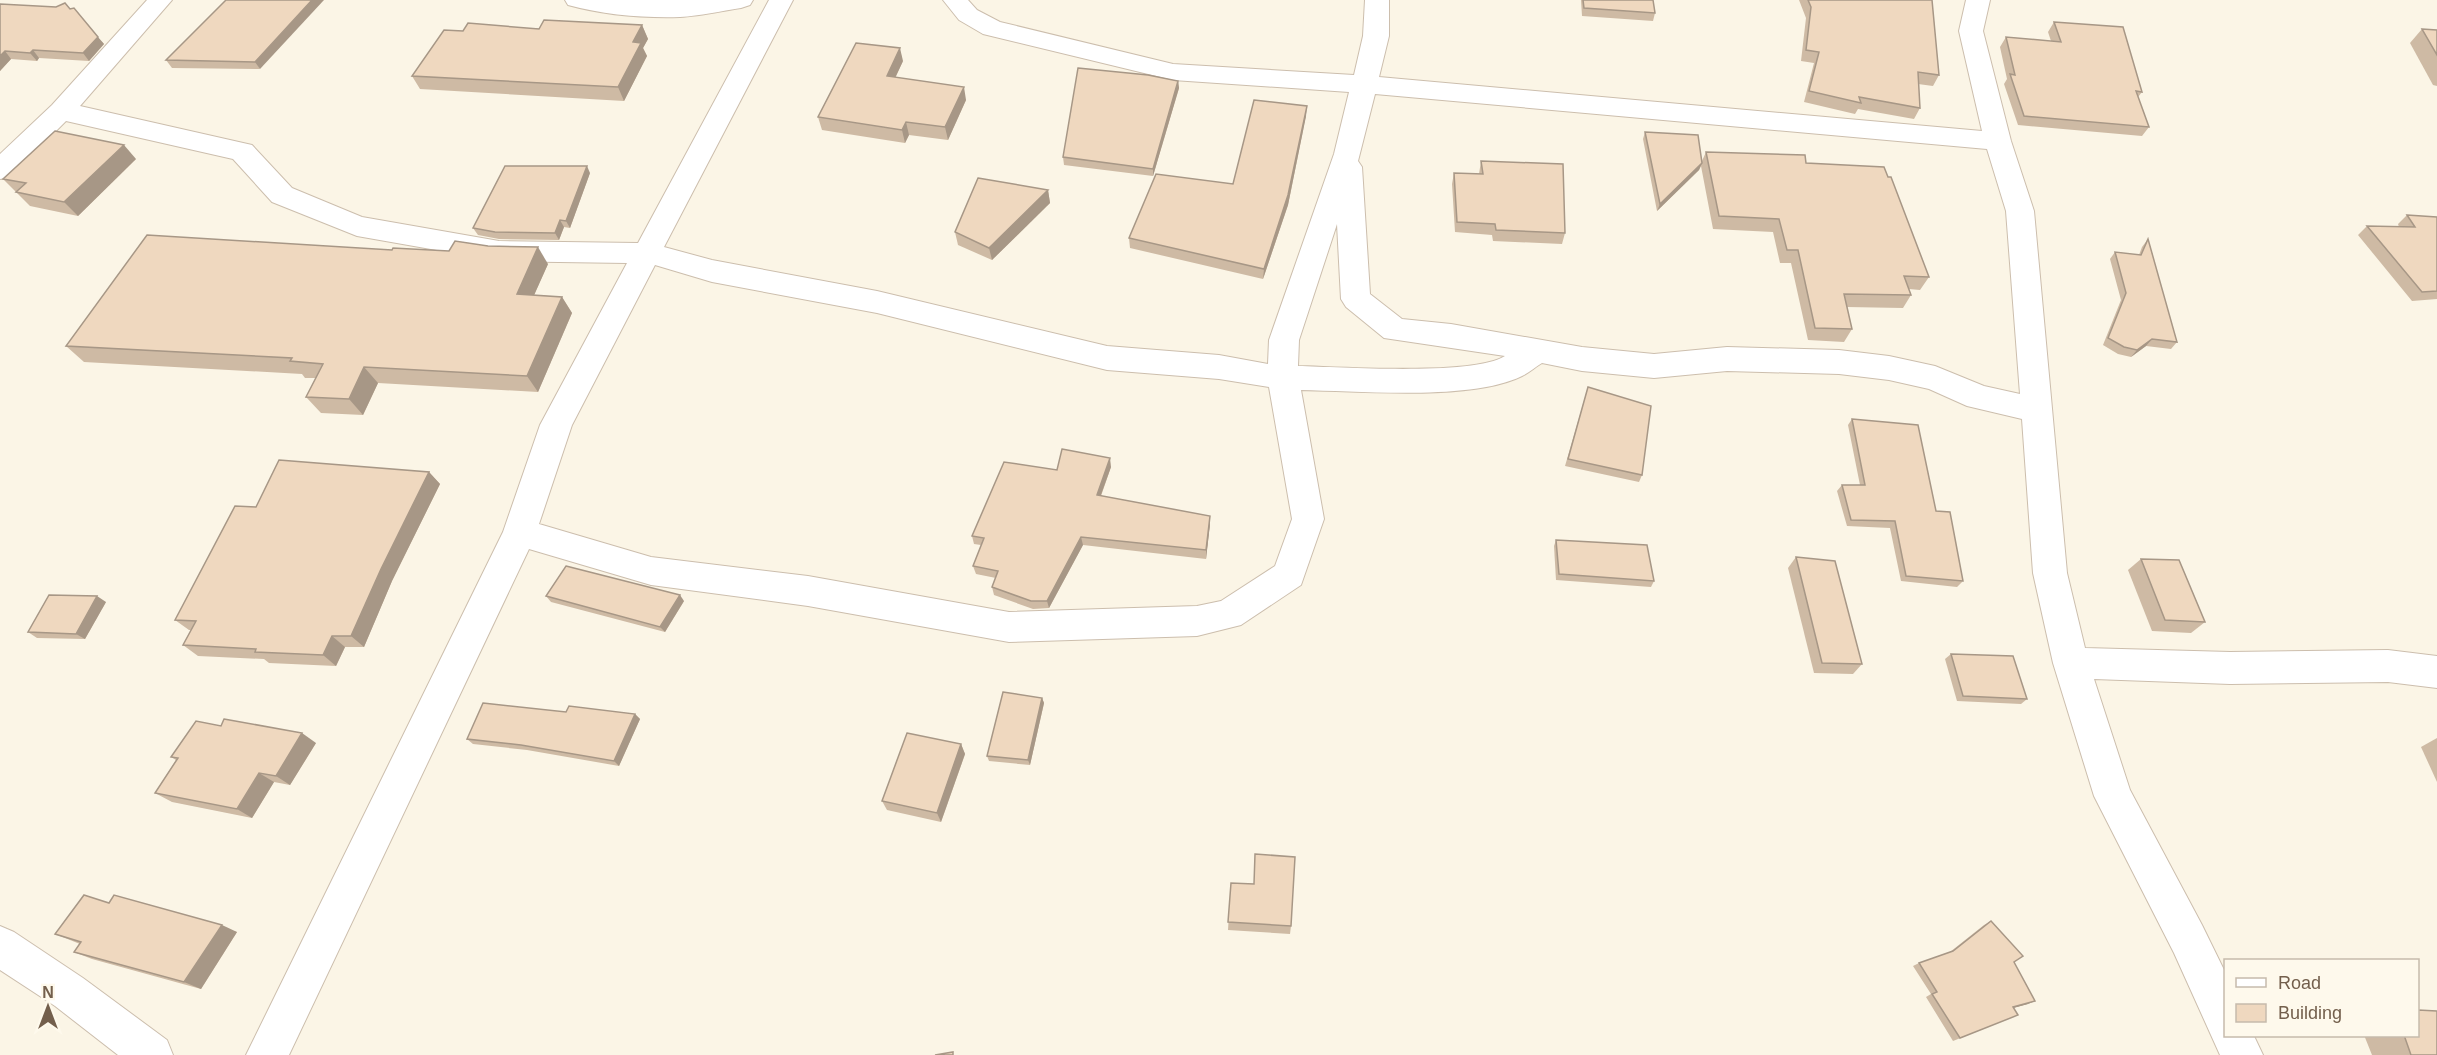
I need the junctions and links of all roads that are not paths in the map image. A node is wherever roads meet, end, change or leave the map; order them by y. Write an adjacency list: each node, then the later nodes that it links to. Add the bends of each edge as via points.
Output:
1 (160, 0): 9 (street)
2 (577, 0): 3 (street, via 623,7 682,9)
3 (741, 0)
4 (781, 0): 13 (street)
5 (955, 0): 8 (street, via 968,15 992,28 1173,72)
6 (1377, 0): 8 (street, via 1376,36)
7 (1978, 0): 10 (street, via 1971,31)
8 (1362, 84): 10 (street); 11 (street)
9 (61, 111): 12 (street); 13 (street, via 242,152 282,195 357,226 499,251)
10 (1998, 141): 16 (street, via 2020,211)
11 (1347, 154): 14 (street, via 1356,299 1395,330 1451,335); 15 (street, via 1284,340)
12 (3, 165)
13 (649, 252): 15 (street, via 712,271 878,302 1107,358 1219,367); 17 (street, via 556,424)
14 (1537, 351): 15 (street, via 1511,368 1475,378); 16 (street, via 1654,366 1727,359 1839,362 1890,368 1935,378 1978,397)
15 (1283, 378): 17 (street, via 1308,519 1289,575 1229,615 1197,621 1009,627 808,591 651,571)
16 (2035, 410): 18 (street, via 2050,573)
17 (520, 532): 24 (street)
18 (2071, 663): 19 (street, via 2230,668 2388,666); 21 (street, via 2113,796)
19 (2437, 672)
20 (0, 946): 23 (street)
21 (2224, 1016)
22 (2234, 1037): 25 (street)
23 (152, 1055)
24 (267, 1055)
25 (2242, 1055)

